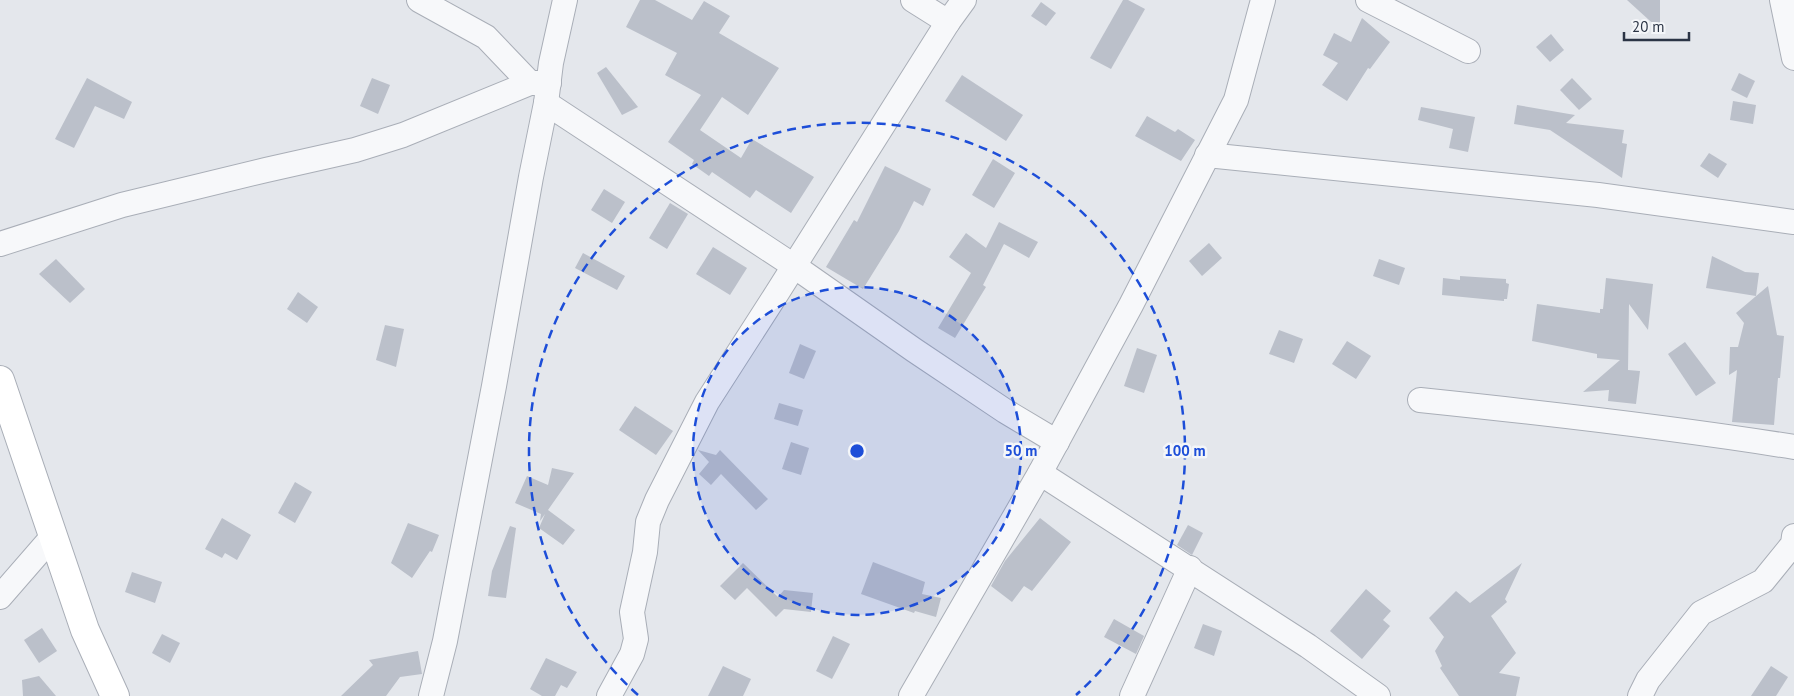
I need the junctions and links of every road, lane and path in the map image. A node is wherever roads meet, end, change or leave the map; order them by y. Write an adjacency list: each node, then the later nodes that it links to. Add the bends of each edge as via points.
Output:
1 (419, 0): 11 (street, via 486,37)
2 (564, 0): 11 (street)
3 (913, 0): 8 (street)
4 (964, 0): 8 (street)
5 (1263, 0): 12 (street, via 1236,100)
6 (1368, 0): 9 (street)
7 (1782, 0): 10 (street)
8 (948, 22): 15 (street)
9 (1468, 51)
10 (1794, 58)
11 (542, 89): 14 (street, via 355,150 122,205); 15 (street); 26 (street, via 529,187 491,405)
12 (1207, 155): 13 (street, via 1598,195); 18 (street)
13 (1794, 222)
14 (0, 244)
15 (794, 266): 18 (street, via 1005,411); 27 (street, via 707,402 657,500 648,522 632,612 636,639 632,654)
16 (0, 380): 21 (main road)
17 (1420, 400): 19 (street, via 1703,432)
18 (1057, 442): 20 (street)
19 (1794, 447)
20 (1040, 473): 23 (street); 28 (street)
21 (53, 536): 24 (street); 25 (main road, via 85,630)
22 (1794, 536): 31 (street, via 1793,544 1763,581 1701,613 1648,680)
23 (1190, 568): 29 (street); 30 (street)
24 (1, 595)
25 (115, 696)
26 (431, 696)
27 (609, 696)
28 (911, 696)
29 (1132, 696)
30 (1378, 696)
31 (1640, 696)

